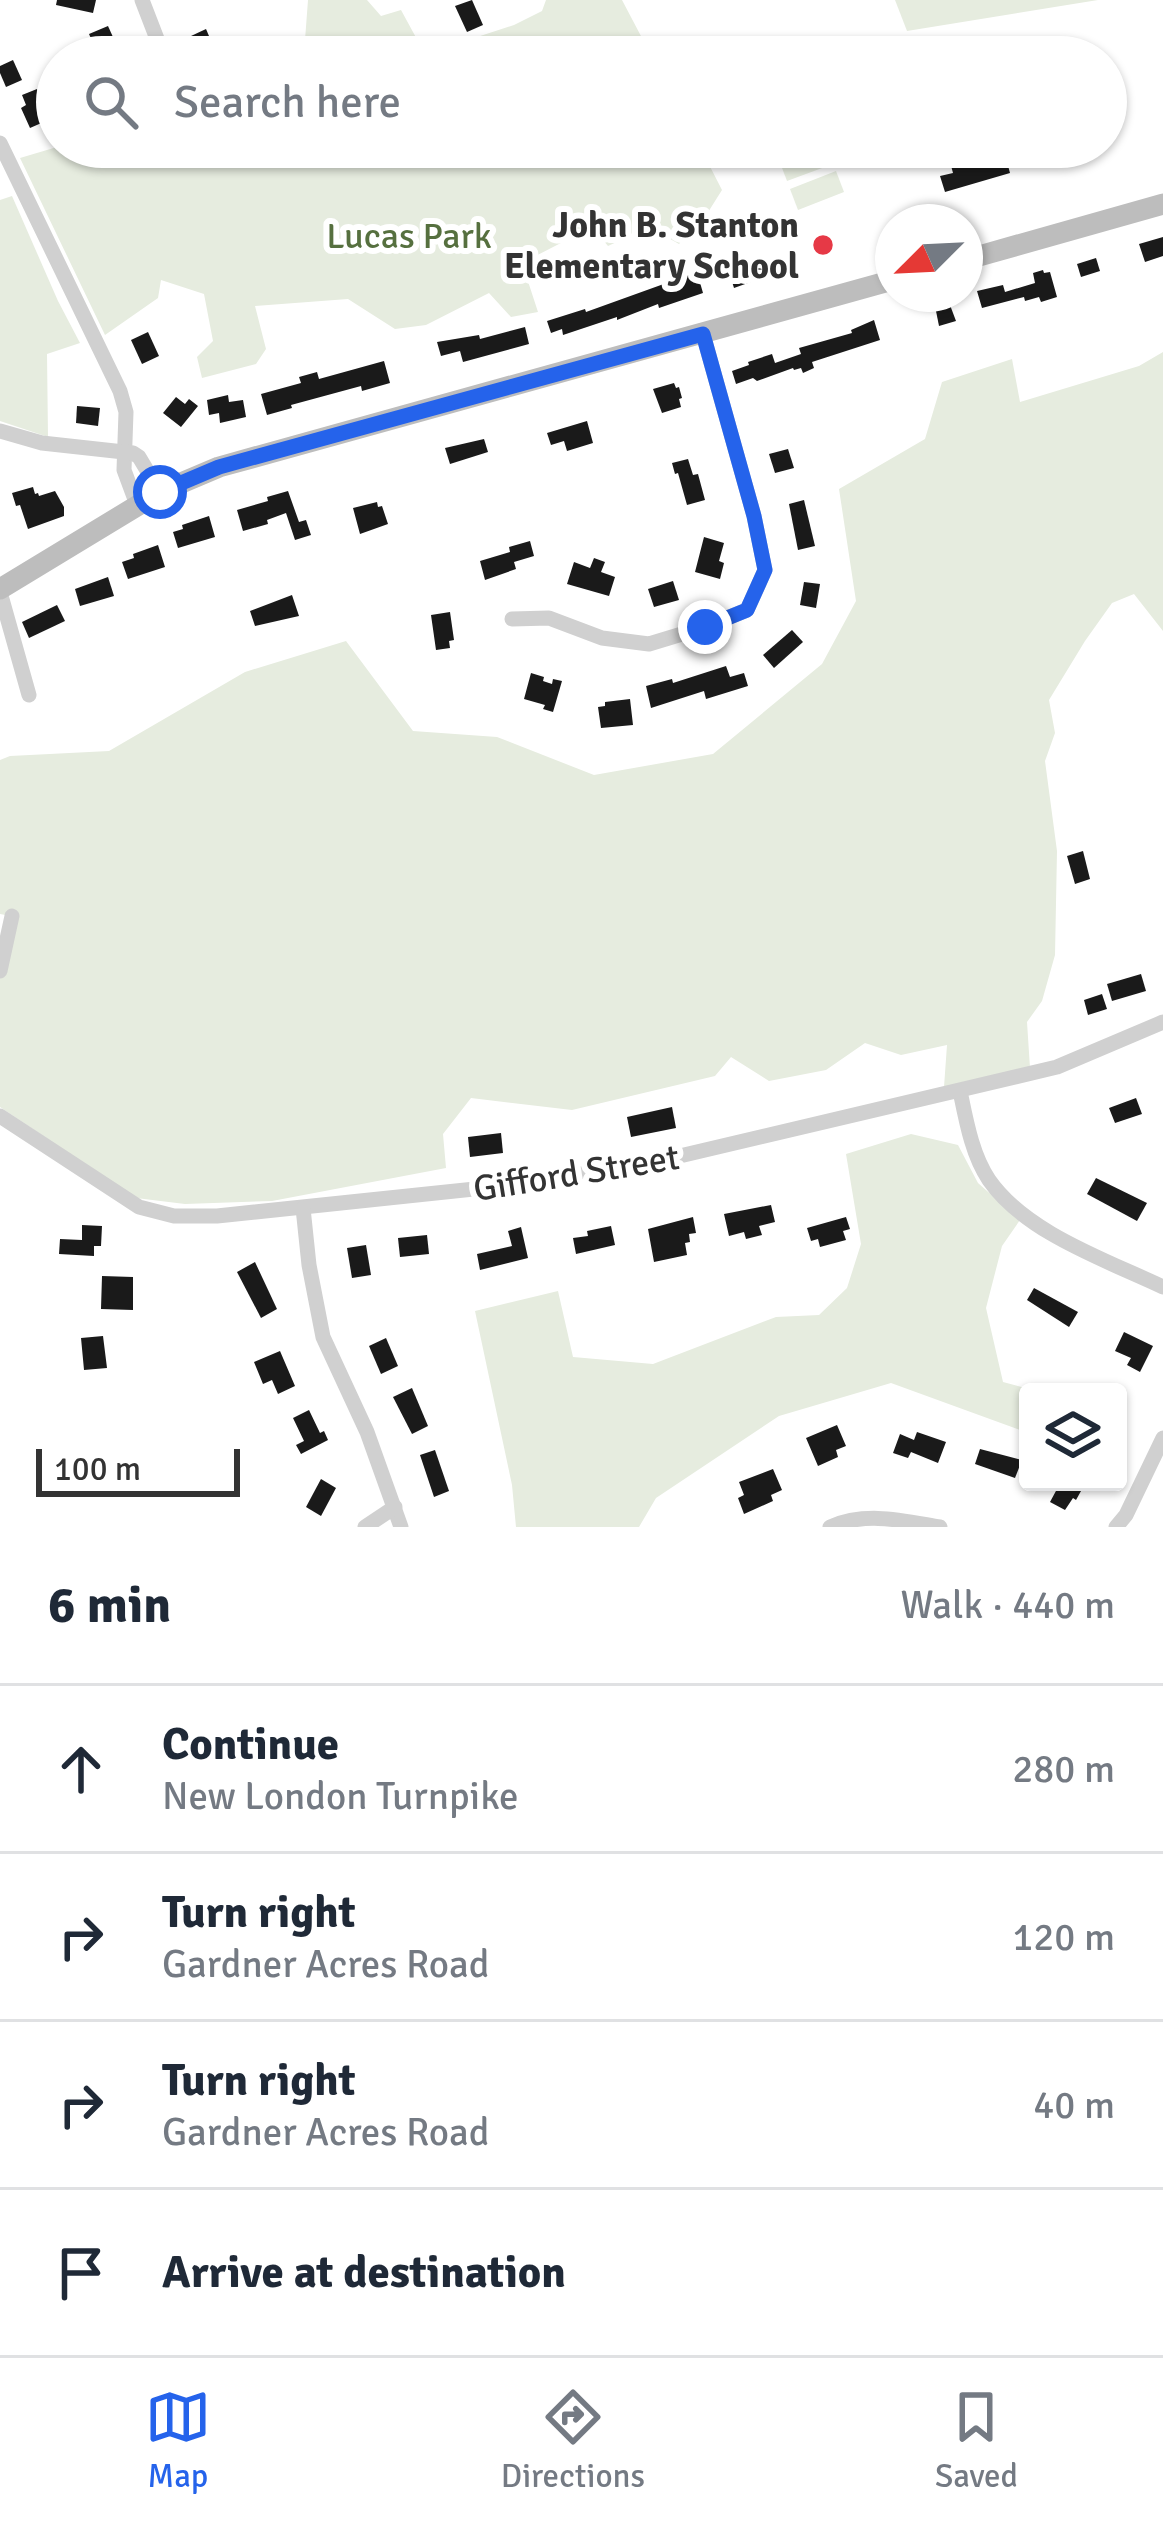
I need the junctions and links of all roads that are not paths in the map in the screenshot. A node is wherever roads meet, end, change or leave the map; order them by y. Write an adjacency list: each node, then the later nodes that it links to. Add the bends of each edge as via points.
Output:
1 (142, 0): 2 (street)
2 (156, 36)
3 (0, 143): 9 (street, via 120,391)
4 (1163, 204): 5 (main road)
5 (983, 255)
6 (875, 285): 7 (main road)
7 (703, 334): 10 (main road, via 219,467); 13 (street, via 765,570 747,610 649,644 602,638 549,617)
8 (0, 430): 9 (street)
9 (123, 451): 10 (street, via 139,457); 11 (street)
10 (160, 492): 11 (main road)
11 (137, 506): 12 (main road)
12 (0, 591): 14 (street)
13 (512, 619)
14 (29, 695)
15 (12, 916): 16 (street)
16 (0, 971)
17 (1163, 1022): 18 (street, Gifford Street, via 1058,1067)
18 (960, 1091): 20 (street, Gifford Street, via 650,1163); 21 (street, via 987,1177 1012,1208)
19 (0, 1117): 20 (street, Gifford Street, via 139,1207 174,1216)
20 (303, 1208): 23 (street, via 323,1337)
21 (1163, 1287)
22 (1163, 1438): 28 (street)
23 (394, 1507): 24 (street); 25 (street)
24 (365, 1527)
25 (401, 1527)
26 (830, 1527): 27 (street, via 881,1517)
27 (940, 1527)
28 (1116, 1527)

